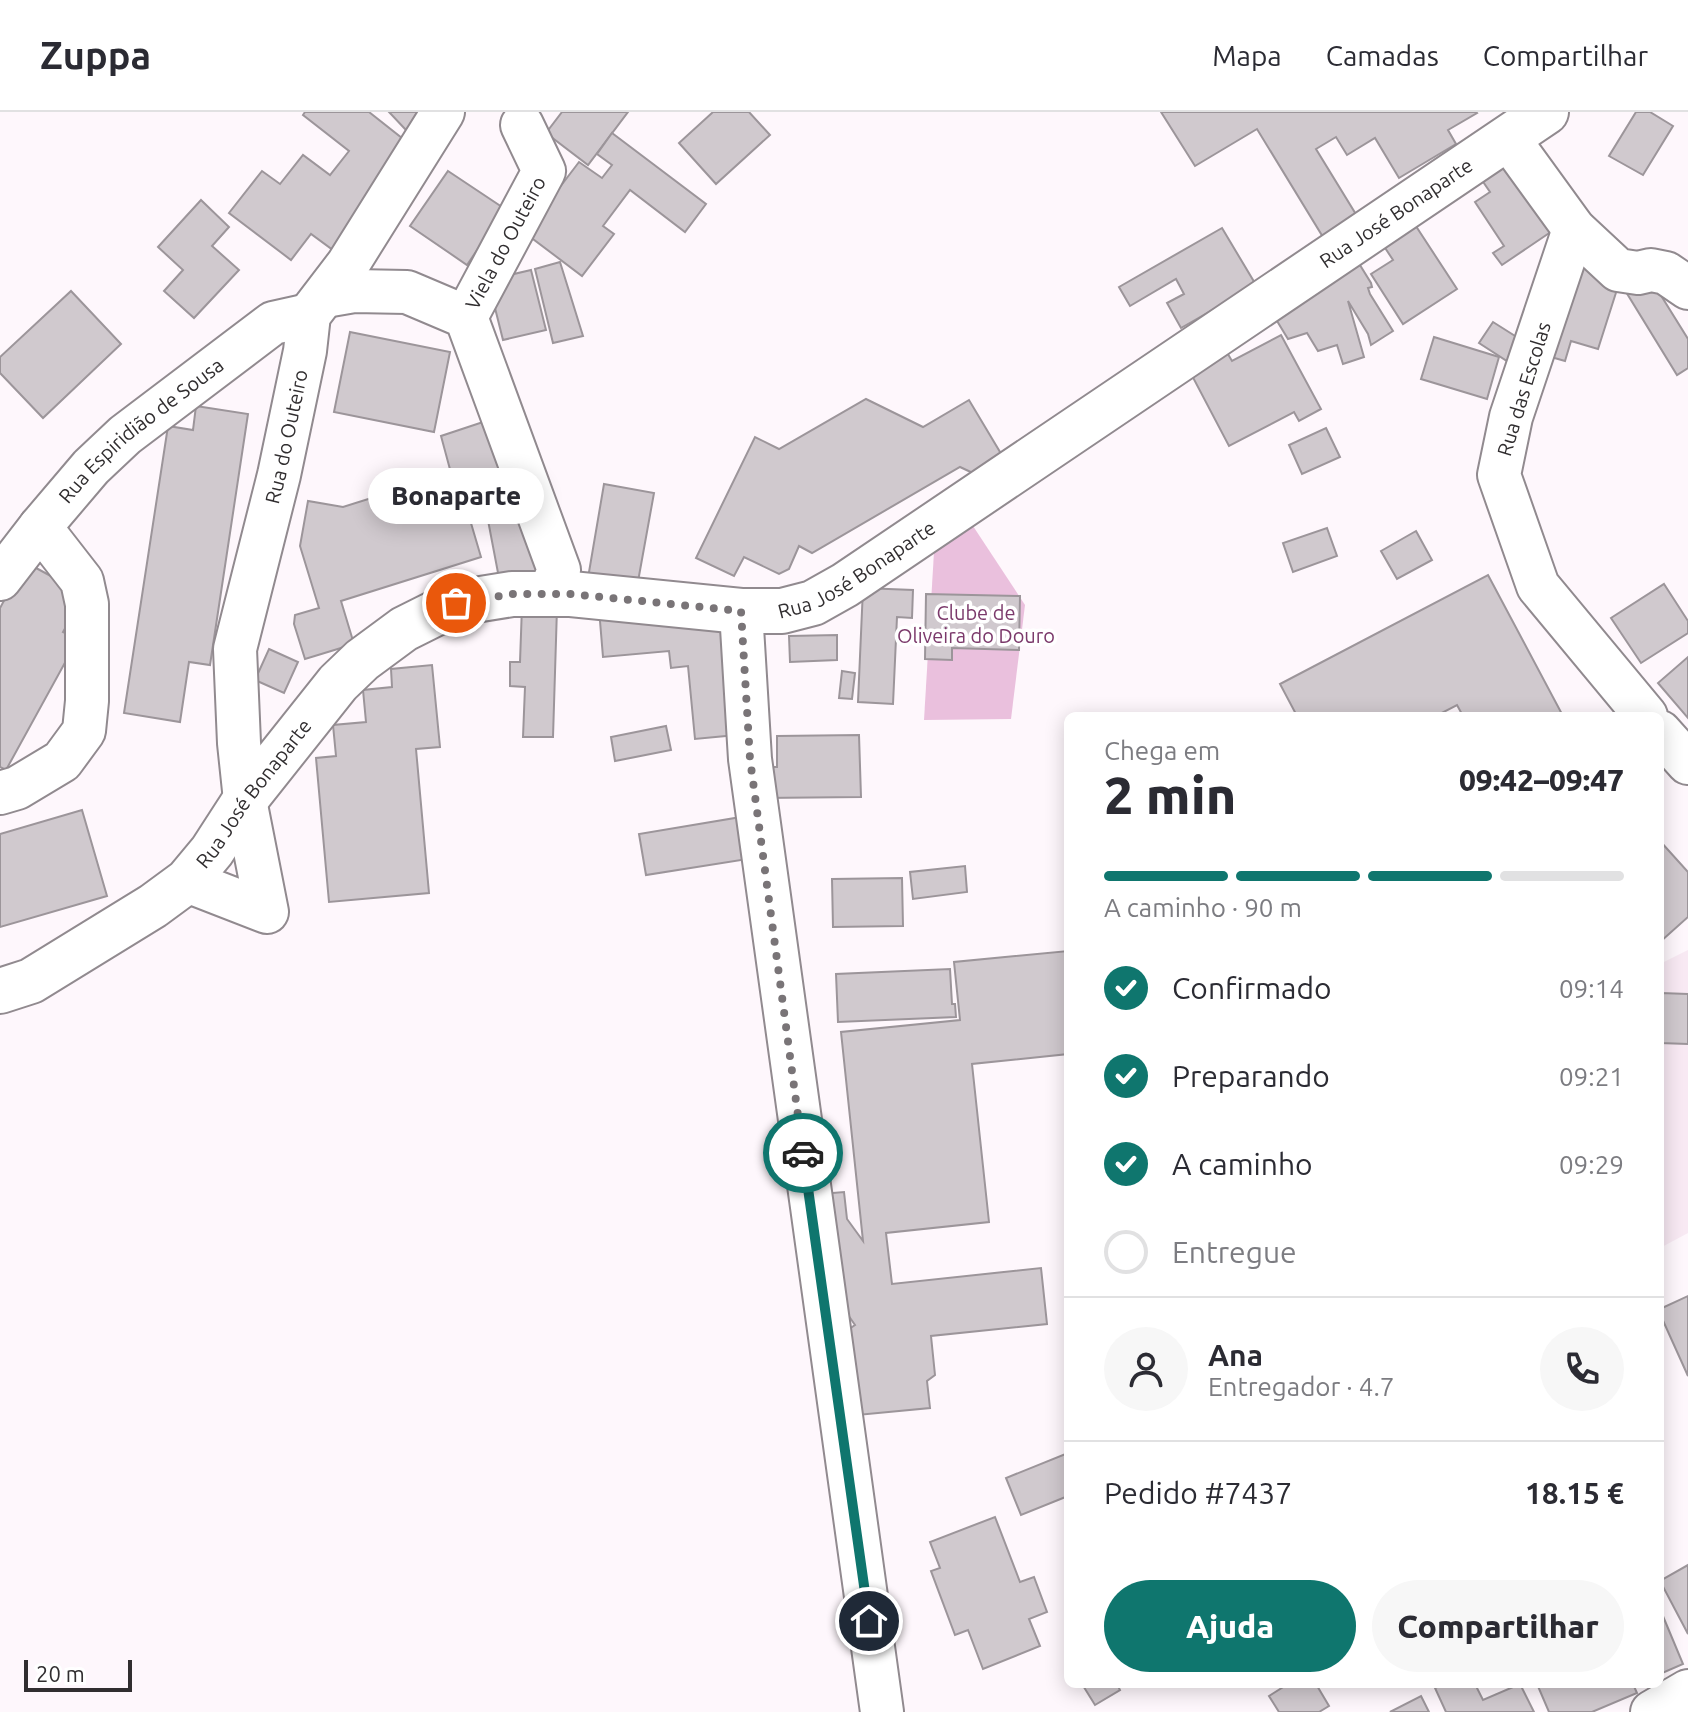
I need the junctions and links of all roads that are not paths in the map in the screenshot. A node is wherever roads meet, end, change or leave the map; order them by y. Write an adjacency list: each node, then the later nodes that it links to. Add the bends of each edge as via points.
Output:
1 (443, 112): 7 (street, Rua do Outeiro)
2 (1546, 112): 4 (street, Rua José Bonaparte)
3 (522, 125): 8 (street, Viela do Outeiro, via 544,171)
4 (1508, 138): 5 (street); 12 (street, Rua José Bonaparte, via 845,585 813,603 782,611)
5 (1574, 229): 6 (street, via 1618,270 1666,273); 13 (street, Rua das Escolas, via 1511,417 1499,475 1538,586)
6 (1688, 288)
7 (317, 305): 8 (street, Rua Espiridião de Sousa, via 354,291 407,292); 9 (street, Rua Espiridião de Sousa, via 273,323 125,435); 17 (street, Rua do Outeiro, via 235,649)
8 (466, 317): 11 (street, via 559,570)
9 (40, 527): 10 (street, Rua Espiridião de Sousa); 16 (street, via 85,592 84,731 62,761)
10 (0, 579)
11 (549, 594): 12 (street, Rua José Bonaparte); 17 (street, Rua José Bonaparte, via 456,603 404,629 338,683)
12 (741, 611): 21 (street, via 750,759)
13 (1643, 712)
14 (1664, 736): 15 (street)
15 (1688, 763)
16 (0, 793)
17 (245, 800): 18 (street, Rua José Bonaparte); 18 (street, Rua do Outeiro, via 267,912)
18 (187, 881): 19 (street, Rua José Bonaparte, via 31,981)
19 (0, 991)
20 (1688, 1691): 22 (street)
21 (882, 1712)
22 (1652, 1712)

